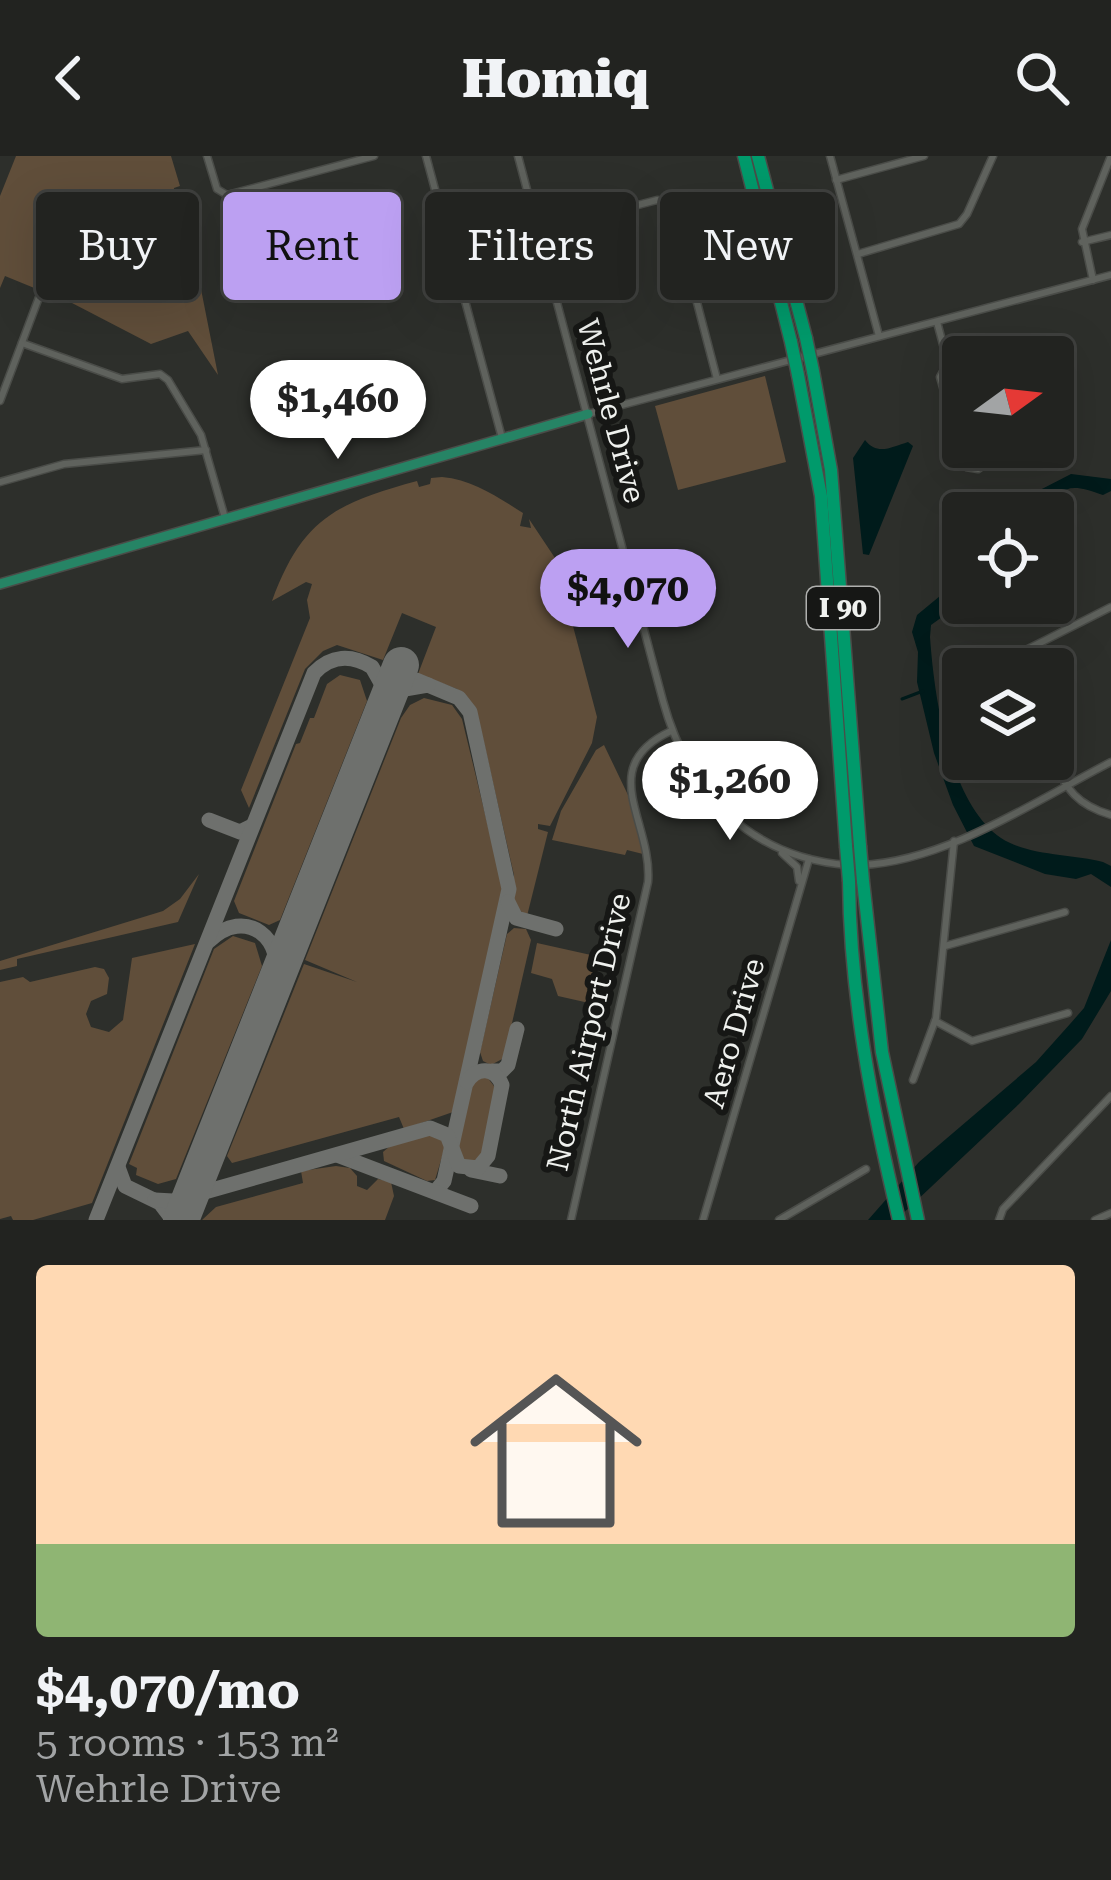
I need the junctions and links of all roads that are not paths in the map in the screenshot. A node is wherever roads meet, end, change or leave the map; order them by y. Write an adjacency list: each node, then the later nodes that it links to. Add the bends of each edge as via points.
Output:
1 (207, 156): 2 (street, via 217,189 227,195)
2 (374, 156)
3 (426, 156): 28 (street)
4 (518, 156): 12 (street, Wehrle Drive)
5 (744, 156): 42 (highway, I 90, bridge, via 821,496)
6 (758, 156): 42 (highway, I 90, bridge, via 831,470)
7 (830, 156): 11 (street)
8 (924, 156): 11 (street)
9 (993, 156): 16 (street, via 958,224)
10 (1111, 156): 15 (street)
11 (836, 180): 16 (street)
12 (528, 192)
13 (636, 205): 25 (street, via 671,203)
14 (1111, 235): 15 (street)
15 (1082, 242): 18 (street)
16 (856, 255): 22 (street)
17 (1111, 275): 18 (street)
18 (1094, 280): 21 (street)
19 (38, 300): 24 (street)
20 (557, 300): 27 (street, Wehrle Drive)
21 (937, 322): 22 (street); 23 (street)
22 (879, 337): 25 (street)
23 (942, 340)
24 (22, 344): 26 (street); 29 (street, via 122,379 160,374)
25 (717, 379): 27 (street)
26 (0, 400)
27 (588, 414): 28 (main road); 35 (street, Wehrle Drive)
28 (502, 438): 31 (main road)
29 (206, 450): 30 (street, via 64,464); 31 (street)
30 (0, 482)
31 (225, 518): 32 (main road)
32 (0, 584)
33 (1111, 608): 34 (street)
34 (1030, 648)
35 (671, 731): 41 (street, Wehrle Drive, via 716,805); 55 (street, North Airport Drive, via 651,740 631,768 648,882)
36 (1111, 762): 38 (street, Wehrle Drive)
37 (1062, 780): 38 (street)
38 (1065, 786): 39 (street, via 1085,807); 40 (street, Wehrle Drive)
39 (1111, 815)
40 (958, 839): 43 (street, Wehrle Drive, via 868,866); 47 (street)
41 (770, 843): 43 (street, Wehrle Drive); 45 (street, via 792,860)
42 (853, 846): 44 (highway, I 90, bridge)
43 (809, 859): 45 (street, Aero Drive)
44 (856, 881): 54 (highway, I 90); 58 (highway, I 90, via 849,932 862,1049)
45 (800, 889): 56 (street, Aero Drive)
46 (1065, 911): 47 (street)
47 (945, 946): 49 (street)
48 (1068, 1013): 49 (street, via 972,1041)
49 (935, 1021): 50 (street)
50 (913, 1080)
51 (1111, 1096): 59 (street)
52 (866, 1169): 57 (street)
53 (1111, 1213): 60 (street)
54 (917, 1214)
55 (571, 1220)
56 (704, 1220)
57 (778, 1220)
58 (899, 1220)
59 (999, 1220)
60 (1095, 1220)

